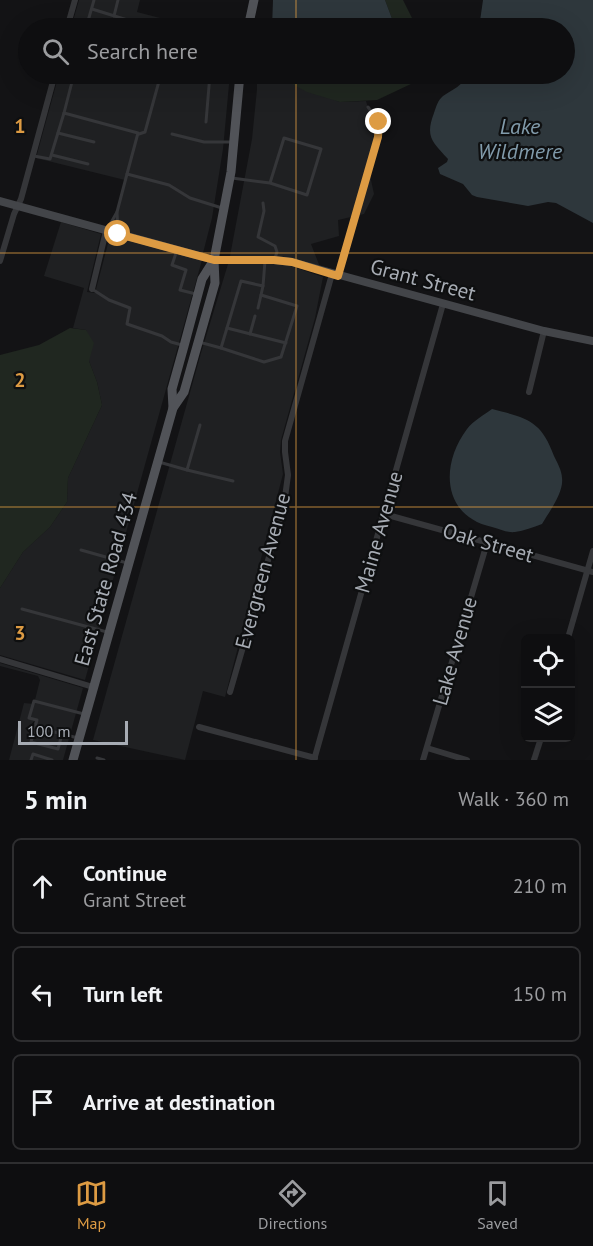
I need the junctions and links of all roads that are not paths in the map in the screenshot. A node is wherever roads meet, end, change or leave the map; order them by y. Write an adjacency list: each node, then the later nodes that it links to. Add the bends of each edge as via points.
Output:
1 (75, 0): 7 (street)
2 (94, 0): 5 (lane)
3 (118, 0): 6 (lane)
4 (254, 0): 10 (main road)
5 (92, 9): 6 (lane); 8 (lane)
6 (114, 16): 9 (lane)
7 (70, 18)
8 (90, 18)
9 (120, 18)
10 (250, 18)
11 (52, 84): 25 (street)
12 (71, 84): 17 (lane)
13 (158, 84): 20 (lane, via 145,132)
14 (209, 84): 18 (lane)
15 (239, 84): 23 (main road)
16 (368, 107): 41 (lane, via 379,122 378,137)
17 (64, 113): 19 (lane); 20 (lane)
18 (206, 122)
19 (58, 133): 22 (lane); 24 (lane)
20 (138, 134): 27 (lane)
21 (172, 134): 23 (lane, via 204,142)
22 (94, 142)
23 (234, 142): 28 (main road)
24 (52, 154): 25 (lane, via 50,159); 26 (lane)
25 (33, 155): 32 (street)
26 (88, 164)
27 (127, 174): 33 (lane, via 169,185 190,198); 34 (lane)
28 (230, 178): 29 (lane); 33 (main road)
29 (270, 183): 29 (lane, via 307,195 321,149 284,138)
30 (0, 201): 32 (street, Grant Street)
31 (263, 203): 39 (lane, via 258,237 275,246 277,252)
32 (17, 206): 35 (street, Grant Street); 40 (street)
33 (225, 209): 38 (main road)
34 (117, 212): 35 (lane); 36 (lane)
35 (106, 231): 36 (street, Grant Street); 43 (street)
36 (118, 234): 37 (street, Grant Street)
37 (177, 250): 38 (street, Grant Street); 44 (lane, via 172,265 186,270 180,290)
38 (214, 260): 39 (street, Grant Street); 44 (main road); 57 (main road, via 215,284)
39 (270, 260): 41 (street, Grant Street); 42 (lane)
40 (0, 261)
41 (335, 275): 48 (street, Grant Street); 78 (street, Evergreen Avenue, via 285,441 288,475 284,505)
42 (263, 286): 45 (lane); 53 (lane, via 241,281)
43 (92, 289): 59 (lane, via 130,308 127,324)
44 (198, 294): 59 (main road)
45 (261, 295): 47 (lane); 58 (lane, via 297,306)
46 (252, 299): 47 (lane)
47 (259, 301): 49 (lane)
48 (443, 304): 54 (street, Grant Street); 67 (street, Maine Avenue)
49 (258, 308)
50 (255, 316): 52 (lane)
51 (246, 321): 52 (lane)
52 (253, 324): 55 (lane)
53 (226, 328): 55 (lane); 60 (lane)
54 (544, 332): 56 (street, Grant Street); 61 (street)
55 (250, 334): 58 (lane)
56 (593, 341)
57 (199, 342): 60 (lane); 62 (main road, via 184,392)
58 (286, 343): 60 (lane, via 281,357 264,362)
59 (184, 346): 62 (main road, via 172,389)
60 (220, 348)
61 (529, 392)
62 (173, 408): 64 (main road, East State Road 434)
63 (200, 425): 65 (lane)
64 (158, 462): 65 (lane); 71 (main road, East State Road 434)
65 (187, 470): 66 (lane)
66 (233, 481)
67 (384, 514): 68 (street, Oak Street); 87 (street, Maine Avenue)
68 (488, 543): 72 (street, Oak Street); 85 (street, Lake Avenue)
69 (81, 550): 71 (lane)
70 (593, 551): 72 (street)
71 (129, 563): 74 (main road, East State Road 434)
72 (590, 572): 75 (street)
73 (22, 609): 74 (lane)
74 (109, 633): 77 (main road, East State Road 434)
75 (570, 634)
76 (0, 659): 77 (street)
77 (93, 687): 79 (main road, East State Road 434)
78 (230, 692)
79 (86, 715): 80 (lane, via 34,701 29,718 37,720); 83 (main road, East State Road 434)
80 (35, 727): 82 (lane); 82 (lane, via 31,742 58,749)
81 (199, 727): 87 (street)
82 (62, 734): 83 (lane)
83 (79, 738): 90 (main road, East State Road 434)
84 (539, 742): 94 (street)
85 (427, 748): 92 (street, Lake Avenue); 93 (street)
86 (97, 758): 91 (lane)
87 (314, 759)
88 (31, 760): 89 (lane, via 33,754)
89 (52, 760)
90 (73, 760)
91 (104, 760)
92 (423, 760)
93 (467, 760)
94 (534, 760)

